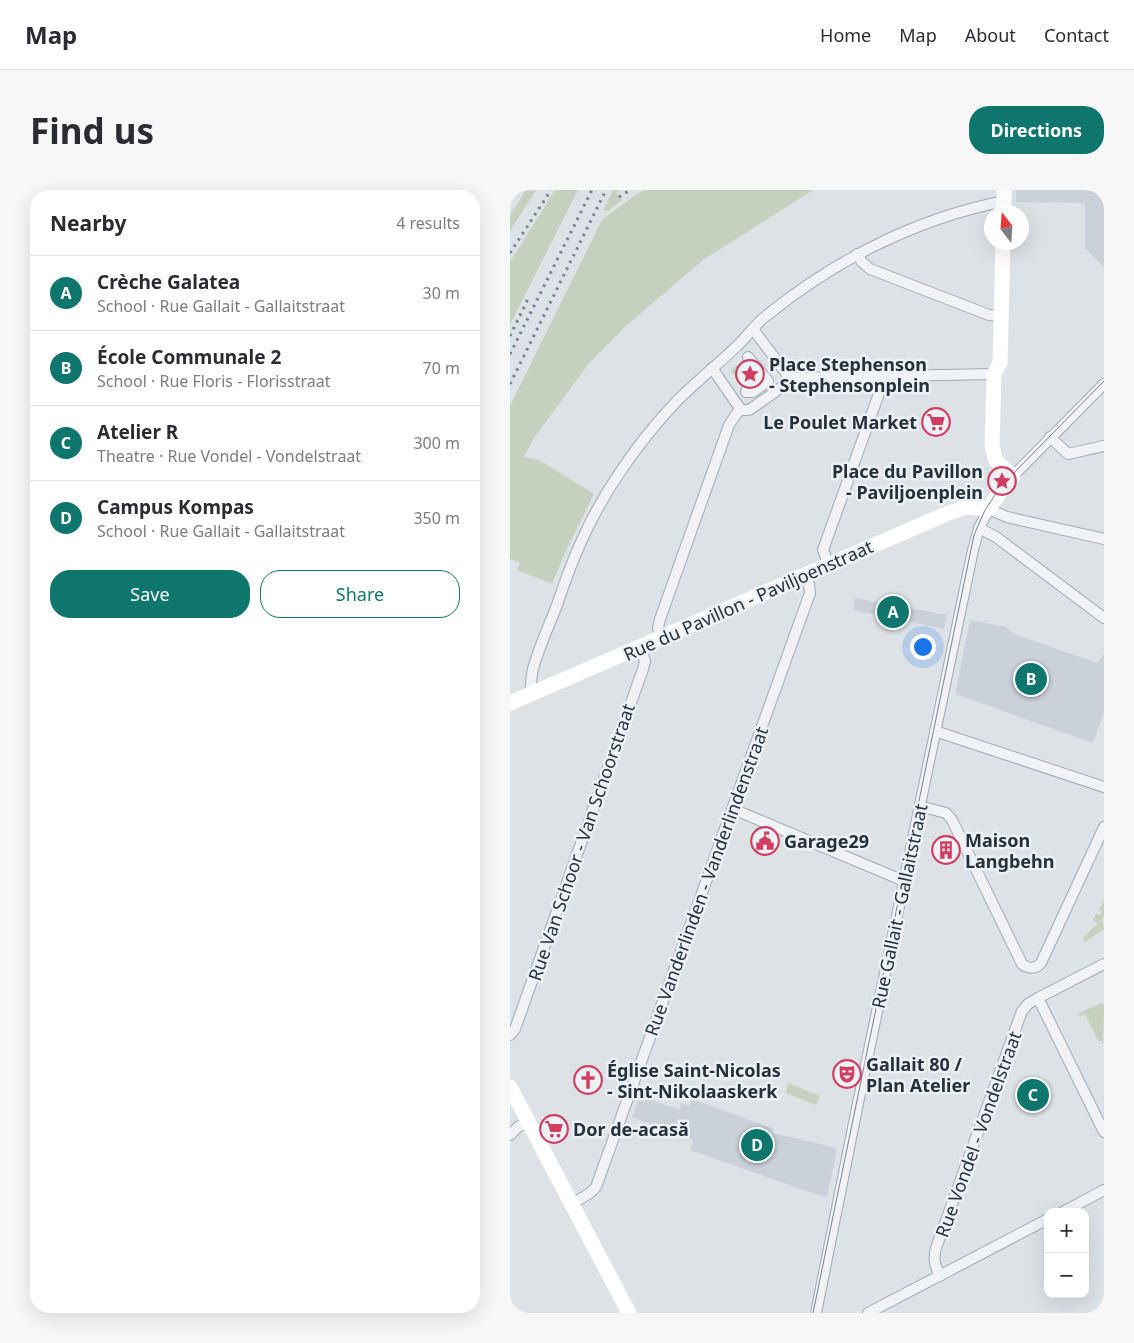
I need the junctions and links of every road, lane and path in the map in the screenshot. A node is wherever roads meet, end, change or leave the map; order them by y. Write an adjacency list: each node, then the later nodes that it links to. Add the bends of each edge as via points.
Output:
1 (1004, 201): 3 (street, via 937,220)
2 (1004, 250): 4 (street)
3 (857, 254): 4 (street, via 870,269 989,315); 5 (street, via 797,292)
4 (1002, 316): 8 (street, via 1000,363)
5 (753, 329): 6 (street); 10 (street)
6 (712, 368): 13 (street); 25 (street, via 648,435 602,503 564,584 533,670)
7 (758, 372): 7 (street, via 768,381 754,394 746,392); 11 (street)
8 (994, 374): 9 (street); 16 (street, via 993,455 996,462)
9 (883, 375): 10 (street); 20 (street, via 824,550)
10 (788, 378): 13 (street, via 785,385 749,410)
11 (741, 384)
12 (1104, 384): 14 (street)
13 (741, 410): 23 (street, via 729,425 663,609 658,628)
14 (1050, 437): 15 (street, via 1068,454); 16 (street)
15 (1104, 446)
16 (1013, 476): 17 (street)
17 (989, 508): 18 (street, Rue Gallait - Gallaitstraat); 19 (street, via 1008,516); 20 (street, Rue du Pavillon - Paviljoenstraat, via 961,508)
18 (979, 528): 22 (street, via 996,537); 27 (street, Rue Gallait - Gallaitstraat)
19 (1104, 539)
20 (829, 565): 21 (street, Rue du Pavillon - Paviljoenstraat)
21 (806, 575): 23 (street, Rue du Pavillon - Paviljoenstraat); 30 (street, Rue Vanderlinden - Vanderlindenstraat, via 810,593)
22 (1104, 618)
23 (662, 637): 24 (street, Rue du Pavillon - Paviljoenstraat)
24 (640, 647): 25 (street, Rue du Pavillon - Paviljoenstraat); 35 (street, Rue Van Schoor - Van Schoorstraat, via 645,661 643,669)
25 (530, 695): 26 (street, Rue du Pavillon - Paviljoenstraat)
26 (510, 703)
27 (935, 731): 28 (street); 29 (street, Rue Gallait - Gallaitstraat)
28 (1104, 787)
29 (919, 806): 31 (street, via 946,813 952,820 1022,964 1033,968 1042,963); 32 (street, Rue Gallait - Gallaitstraat)
30 (733, 809): 32 (street); 41 (street, Rue Vanderlinden - Vanderlindenstraat, via 596,1187)
31 (1104, 827)
32 (904, 881): 45 (street, Rue Gallait - Gallaitstraat)
33 (1104, 964): 34 (street, Rue Vondel - Vondelstraat)
34 (1038, 998): 38 (street); 44 (street, Rue Vondel - Vondelstraat, via 1022,1011 936,1248 935,1267)
35 (510, 1036)
36 (510, 1087): 37 (street)
37 (528, 1122): 39 (street); 41 (street)
38 (1104, 1132)
39 (510, 1135)
40 (1104, 1190): 42 (street)
41 (572, 1204): 46 (street)
42 (1070, 1208)
43 (1044, 1222): 44 (street)
44 (940, 1276): 47 (street)
45 (816, 1311)
46 (630, 1313)
47 (868, 1313)

